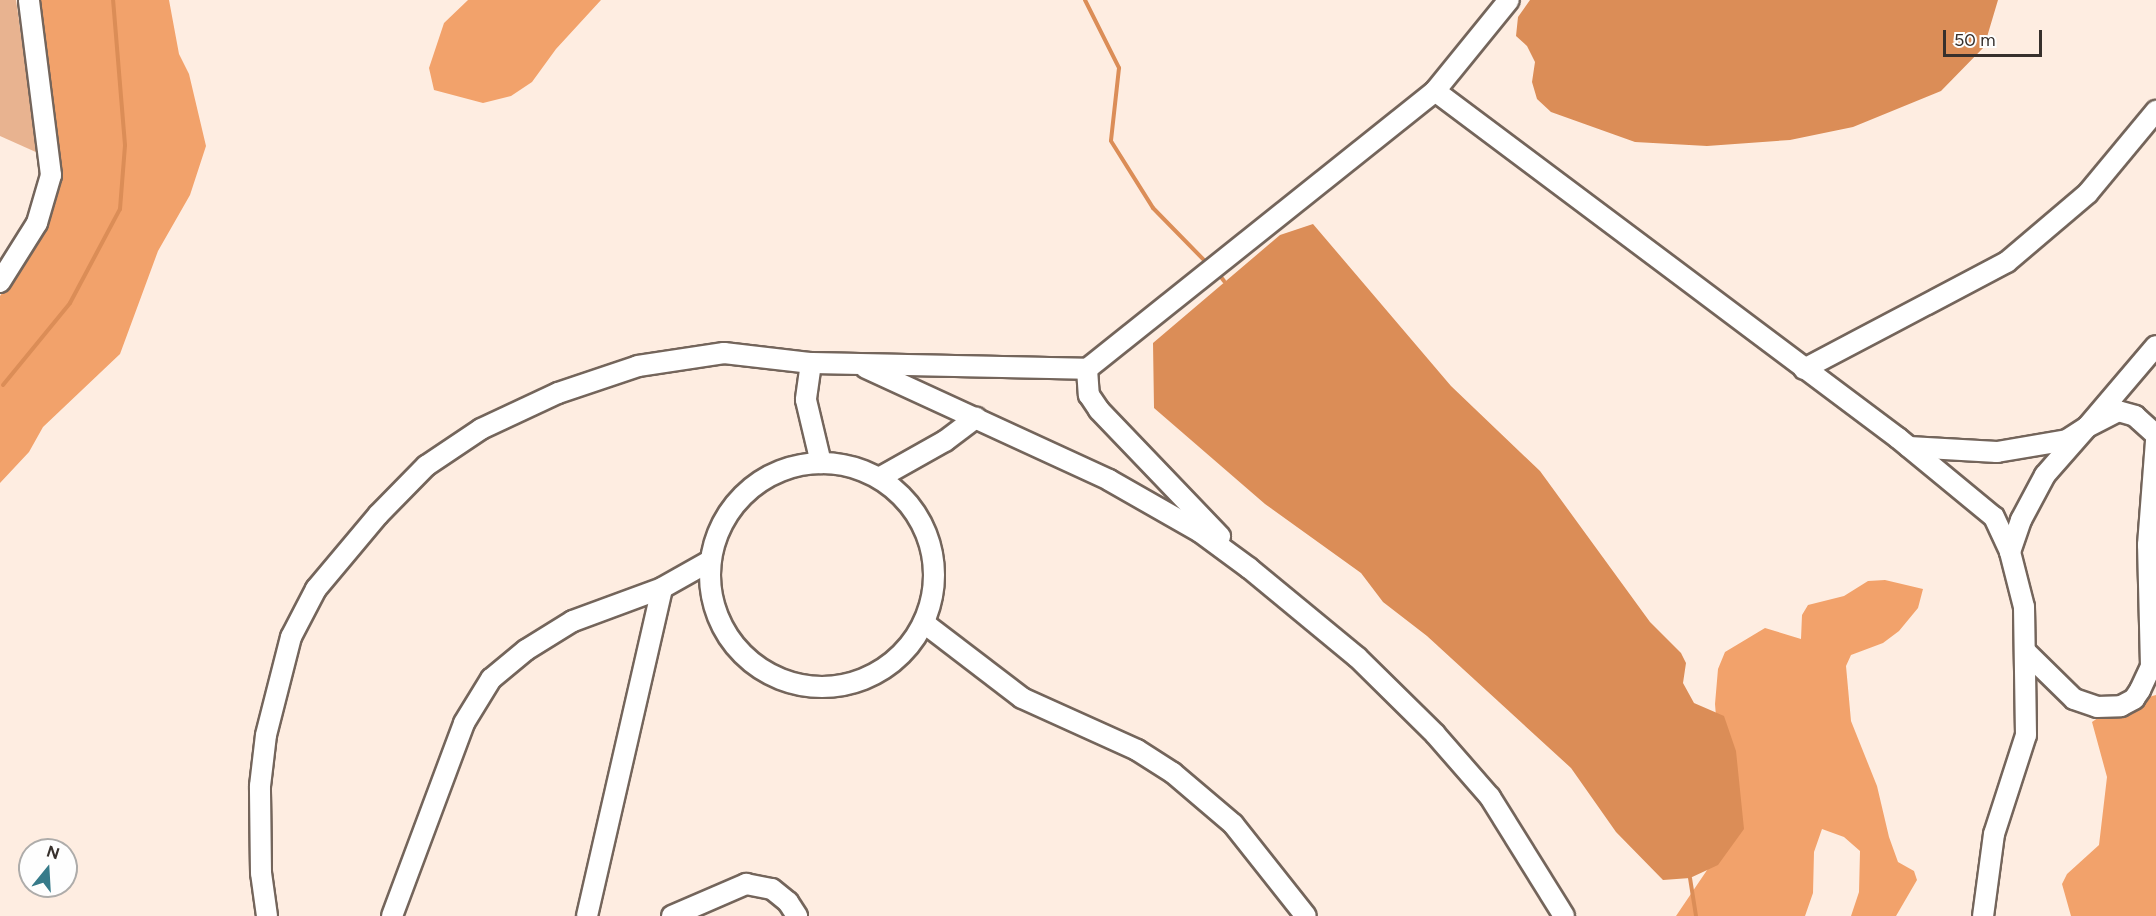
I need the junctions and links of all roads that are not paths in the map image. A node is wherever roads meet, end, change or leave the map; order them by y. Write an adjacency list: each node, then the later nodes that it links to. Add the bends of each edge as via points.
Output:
1 (29, 0): 5 (street, via 51,175 37,224)
2 (1509, 0): 3 (street)
3 (1434, 91): 9 (street); 10 (street)
4 (2156, 111): 10 (street, via 2088,192 2007,262)
5 (0, 282)
6 (2156, 346): 12 (street)
7 (811, 363): 8 (street); 16 (street, via 806,400); 24 (street, via 724,353 638,366 558,393 481,429 426,466 378,515 316,589 291,637 266,735 260,786 261,873)
8 (858, 364): 9 (street); 11 (street)
9 (1087, 369): 20 (street, via 1089,395 1099,410)
10 (1804, 369): 15 (street)
11 (976, 418): 17 (street, via 945,441); 20 (street, via 1109,480 1200,532)
12 (2087, 427): 13 (street, via 2118,411 2135,416); 15 (street, via 2067,440 1997,452); 18 (street, via 2045,475 2021,520)
13 (2156, 435)
14 (2156, 440): 23 (street, via 2148,545 2151,666 2140,690 2134,699 2121,706 2097,707 2082,702 2074,699)
15 (1909, 447): 18 (street, via 1994,517)
16 (821, 463): 17 (street, via 851,466); 19 (street, via 789,467 736,502 718,530)
17 (879, 478): 22 (street, via 905,499 924,526 933,558 934,591)
18 (2010, 552): 23 (street, via 2024,607)
19 (710, 561): 21 (street); 22 (street, via 711,596 723,629 745,657 774,676 797,683 843,685 876,673 904,652)
20 (1256, 573): 30 (street, via 1357,657 1436,734 1490,797)
21 (662, 588): 25 (street, via 573,621 491,679 464,723); 26 (street)
22 (924, 623): 29 (street, via 1022,698 1137,750 1173,773 1233,824)
23 (2026, 652): 31 (street, via 2026,735 1994,834)
24 (267, 916)
25 (392, 916)
26 (587, 916)
27 (672, 916): 28 (street, via 746,884 772,889)
28 (797, 916)
29 (1306, 916)
30 (1564, 916)
31 (1983, 916)

